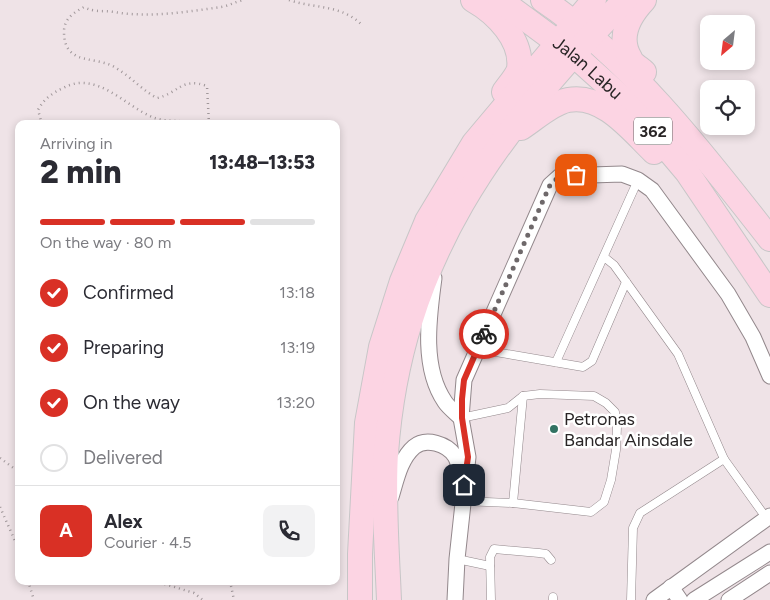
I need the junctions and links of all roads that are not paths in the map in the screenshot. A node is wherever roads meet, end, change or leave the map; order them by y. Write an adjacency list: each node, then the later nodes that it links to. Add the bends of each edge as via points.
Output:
1 (473, 0): 9 (main road, via 484,6 507,29 518,49 519,70)
2 (500, 0): 8 (main road, Jalan Labu / 362)
3 (543, 0): 7 (main road, Jalan Labu / 362)
4 (594, 0): 7 (main road)
5 (624, 0): 7 (main road)
6 (644, 0): 10 (main road, via 633,12 625,29 630,59 651,78 692,126)
7 (582, 28): 8 (main road); 10 (main road, Jalan Labu / 362)
8 (565, 49): 9 (main road); 11 (main road, Jalan Labu / 362, via 633,108)
9 (493, 135): 11 (main road, via 567,100 583,100 605,107 658,157); 14 (main road, via 477,176); 35 (main road, via 452,177 427,221 402,281 381,347 367,423)
10 (703, 153): 13 (main road, Jalan Labu / 362)
11 (687, 172): 17 (main road, Jalan Labu / 362)
12 (638, 180): 15 (lane); 18 (street, via 622,174 560,176 555,179); 20 (street, via 652,190 728,294 753,337)
13 (770, 239)
14 (439, 244): 22 (street, via 429,317 433,375 445,402); 27 (main road, via 404,336 386,453)
15 (604, 256): 16 (lane); 19 (lane)
16 (626, 282): 19 (lane, via 592,361 583,367); 23 (lane, via 678,354)
17 (770, 295)
18 (478, 349): 19 (lane); 22 (street, via 464,380)
19 (556, 362)
20 (770, 376)
21 (523, 396): 22 (lane, via 508,408); 26 (lane); 26 (lane, via 594,396 615,412 616,450 604,502 591,512)
22 (462, 418): 24 (street, via 468,457)
23 (724, 459): 28 (lane); 39 (lane, via 640,514 633,528)
24 (464, 485): 25 (street); 27 (street, via 455,456 442,444 426,441 414,447 399,470)
25 (463, 501): 26 (lane); 30 (street)
26 (513, 503)
27 (386, 517): 36 (main road)
28 (768, 518): 34 (street)
29 (770, 552): 42 (street)
30 (457, 559): 32 (lane); 37 (street)
31 (551, 560): 32 (lane, via 546,554 501,548 491,552)
32 (490, 566): 38 (lane)
33 (770, 573): 43 (street)
34 (671, 587): 40 (street); 41 (street)
35 (360, 600)
36 (389, 600)
37 (455, 600)
38 (491, 600)
39 (631, 600)
40 (654, 600)
41 (680, 600)
42 (694, 600)
43 (729, 600)

